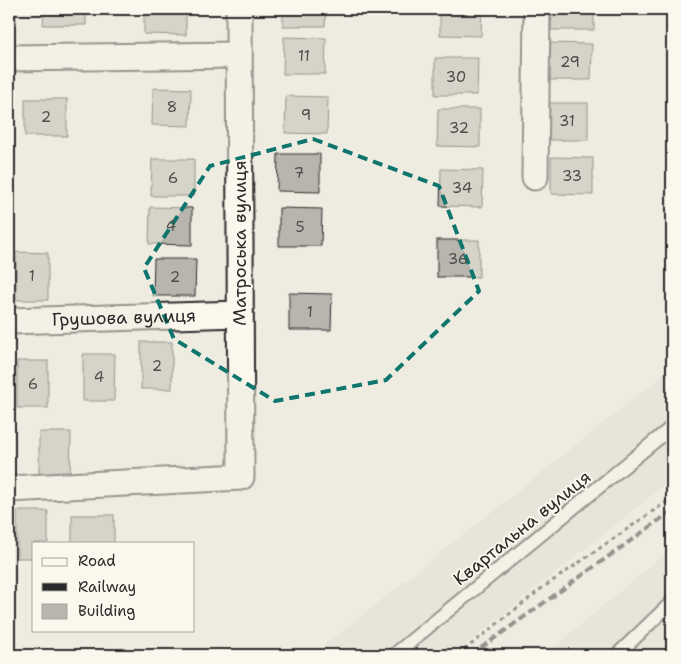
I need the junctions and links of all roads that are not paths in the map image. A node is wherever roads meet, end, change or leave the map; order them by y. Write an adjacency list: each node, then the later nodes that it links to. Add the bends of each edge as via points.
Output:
1 (239, 9): 3 (street, Матроська вулиця)
2 (537, 9): 5 (street)
3 (239, 54): 4 (street); 6 (street, Матроська вулиця)
4 (9, 58)
5 (535, 177)
6 (240, 314): 7 (street, Грушова вулиця); 9 (street, Матроська вулиця, via 241,477)
7 (9, 321)
8 (672, 427): 11 (lane, Квартальна вулиця)
9 (9, 489)
10 (672, 602): 12 (lane)
11 (394, 655)
12 (617, 655)

